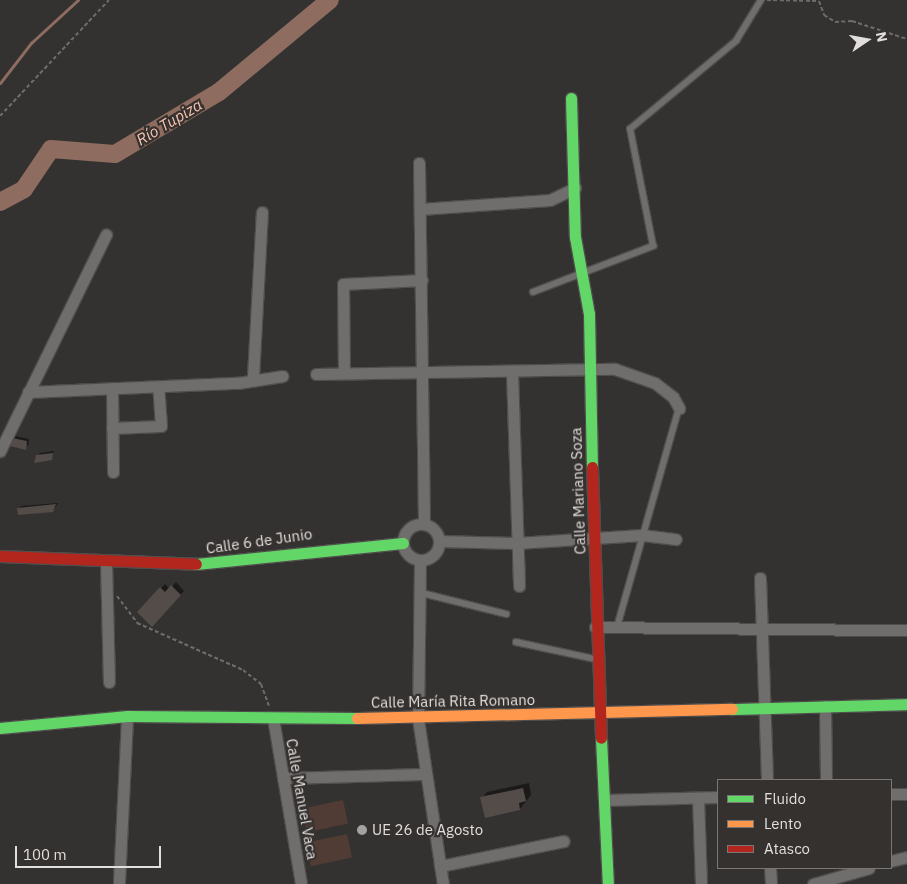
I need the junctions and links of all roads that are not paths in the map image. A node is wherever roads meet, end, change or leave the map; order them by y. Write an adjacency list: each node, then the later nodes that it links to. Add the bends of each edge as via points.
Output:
1 (763, 0): 8 (lane, via 736,41 630,129 653,246)
2 (571, 98): 4 (street, Calle Mariano Soza)
3 (419, 163): 5 (street)
4 (575, 188): 5 (street, via 550,200); 8 (street, Calle Mariano Soza, via 575,237)
5 (420, 209): 9 (street)
6 (262, 212): 17 (street)
7 (106, 235): 20 (street)
8 (586, 273): 10 (lane); 11 (street, Calle Mariano Soza)
9 (422, 280): 12 (street); 15 (street, via 343,284)
10 (533, 292)
11 (589, 370): 13 (street); 21 (street, via 634,373 673,396); 27 (street, Calle Mariano Soza)
12 (425, 372): 13 (street); 15 (street); 25 (street)
13 (512, 373): 31 (street)
14 (316, 374): 15 (street)
15 (344, 374)
16 (282, 376): 17 (street)
17 (253, 377): 18 (street, via 238,382)
18 (158, 387): 19 (street); 22 (street, via 161,426)
19 (112, 388): 20 (street); 22 (street)
20 (28, 392): 23 (street)
21 (679, 408): 26 (lane)
22 (112, 428): 24 (street)
23 (0, 451)
24 (112, 472)
25 (424, 524): 29 (street, via 435,530); 30 (street, via 409,528)
26 (643, 535): 27 (street); 28 (street); 40 (lane)
27 (594, 538): 31 (street); 39 (street, Calle Mariano Soza)
28 (676, 539)
29 (440, 541): 31 (street); 33 (street, via 432,557)
30 (403, 543): 33 (street, via 406,553); 34 (street, Calle 6 de Junio, via 301,550 238,562 163,566)
31 (517, 543): 36 (street)
32 (0, 556): 34 (street, Calle 6 de Junio)
33 (420, 560): 37 (street)
34 (106, 561): 45 (street)
35 (760, 578): 41 (street)
36 (518, 586)
37 (422, 594): 38 (lane); 52 (street)
38 (506, 614)
39 (596, 627): 40 (street); 44 (street, Calle Mariano Soza)
40 (617, 627): 41 (street)
41 (762, 629): 42 (street); 48 (street)
42 (907, 630)
43 (516, 642): 44 (lane)
44 (597, 659): 49 (street, Calle Mariano Soza)
45 (109, 682)
46 (907, 704): 47 (street, Calle María Rita Romano)
47 (825, 706): 48 (street, Calle María Rita Romano); 57 (street)
48 (765, 708): 49 (street, Calle María Rita Romano); 56 (street)
49 (600, 712): 52 (street, Calle María Rita Romano); 62 (street, Calle Mariano Soza)
50 (127, 716): 51 (street, Calle María Rita Romano); 53 (street, Calle María Rita Romano); 70 (street)
51 (273, 718): 52 (street, Calle María Rita Romano); 55 (street, Calle Manuel Vaca)
52 (418, 719): 54 (street)
53 (0, 728)
54 (426, 774): 55 (street); 66 (street)
55 (283, 778): 71 (street, Calle Manuel Vaca)
56 (767, 779)
57 (826, 779)
58 (892, 794): 59 (street)
59 (907, 794)
60 (698, 798): 61 (street); 62 (street); 74 (street)
61 (717, 798)
62 (604, 800): 73 (street, Calle Mariano Soza)
63 (564, 841): 66 (street)
64 (907, 857): 65 (street)
65 (892, 861)
66 (440, 866): 72 (street)
67 (770, 869): 75 (street)
68 (867, 869): 69 (street)
69 (843, 880): 76 (street)
70 (119, 882)
71 (301, 884)
72 (443, 884)
73 (608, 884)
74 (701, 884)
75 (771, 884)
76 (813, 884)

